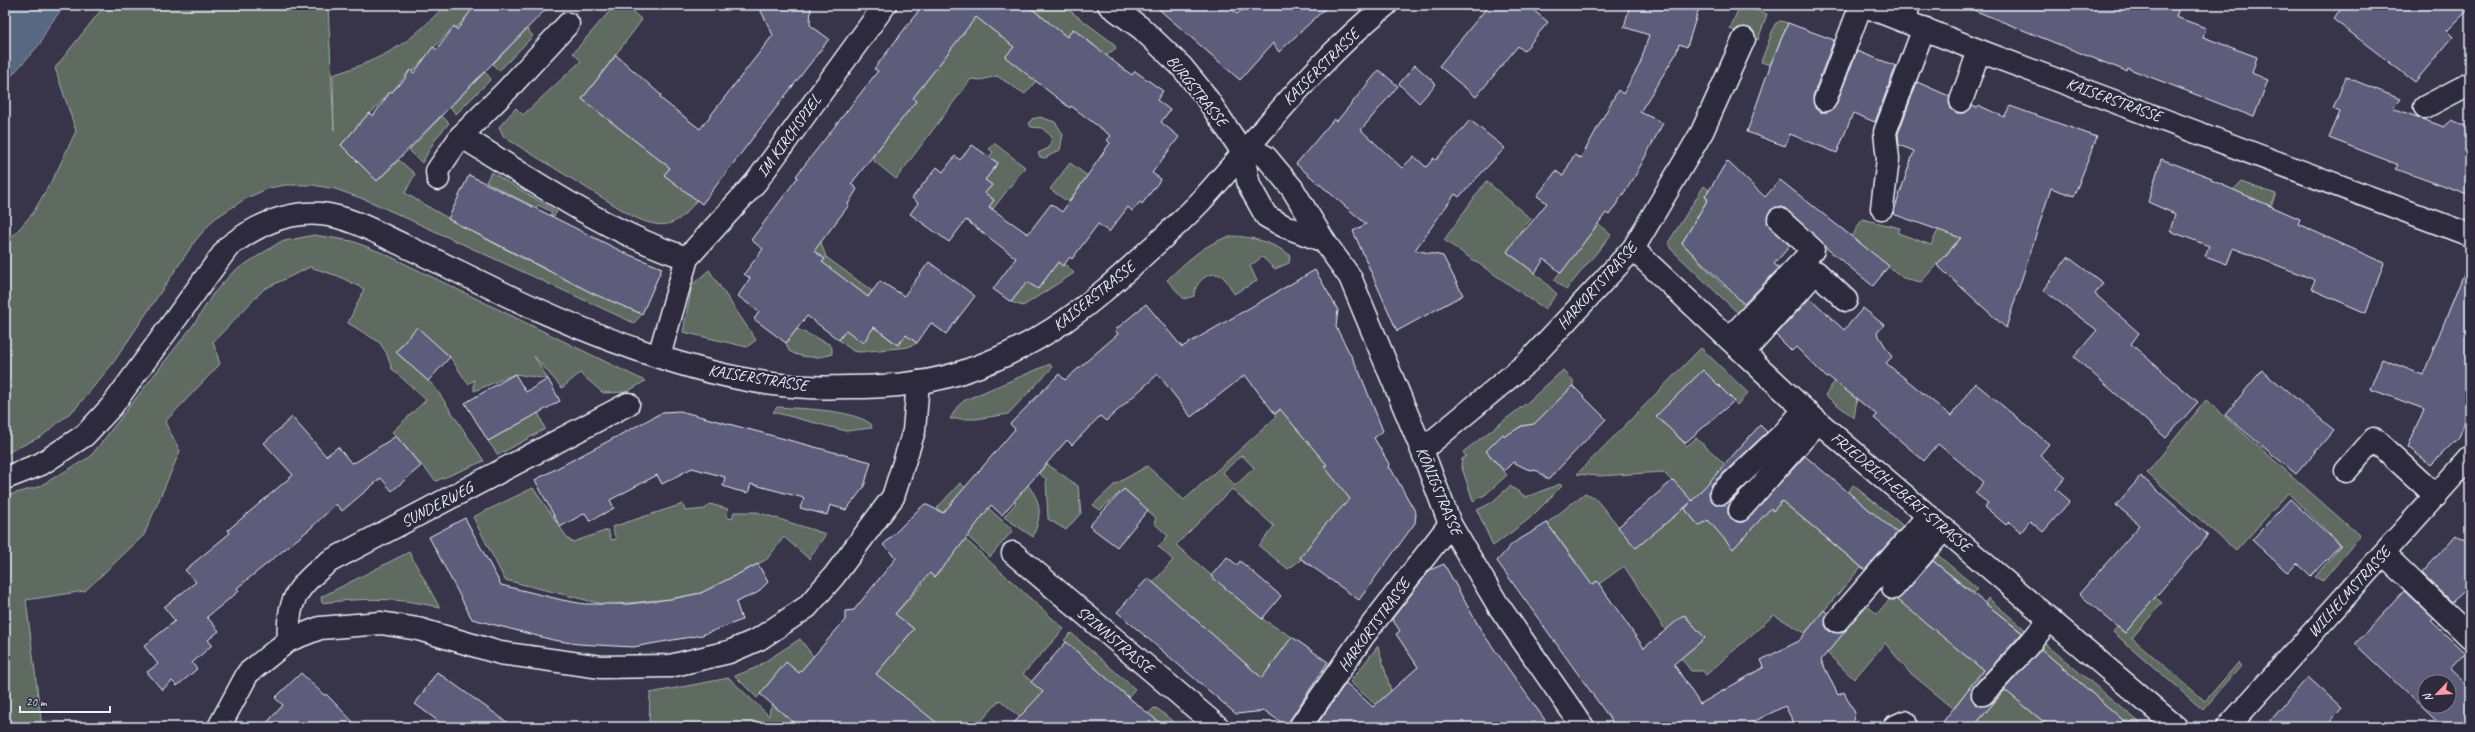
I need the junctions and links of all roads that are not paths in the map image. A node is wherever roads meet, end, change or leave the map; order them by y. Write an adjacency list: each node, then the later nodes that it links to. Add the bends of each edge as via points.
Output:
1 (1109, 5): 15 (street, BURGSTRASSE, via 1141,28 1182,66 1223,121)
2 (1386, 5): 15 (street, KAISERSTRASSE, via 1317,69)
3 (1862, 5): 5 (street, KAISERSTRASSE); 11 (street)
4 (882, 6): 22 (street, IM KIRCHSPIEL, via 756,182)
5 (1907, 13): 7 (street, KAISERSTRASSE)
6 (568, 24): 14 (street)
7 (1924, 28): 9 (street, KAISERSTRASSE); 17 (street, via 1885,132 1888,159)
8 (1744, 39): 21 (street, HARKORTSTRASSE, via 1702,132)
9 (1979, 51): 12 (street); 19 (street, KAISERSTRASSE)
10 (2469, 84): 13 (street)
11 (1825, 100)
12 (1962, 101)
13 (2425, 107)
14 (461, 136): 16 (street, via 437,171); 22 (street, via 577,206 658,248)
15 (1242, 152): 20 (street, KÖNIGSTRASSE, via 1259,153 1266,157 1303,203); 20 (street, via 1249,185 1266,216 1284,226); 26 (street, KAISERSTRASSE, via 1188,215 1077,314 1040,338 997,359 953,375)
16 (438, 179)
17 (1882, 208)
18 (1779, 219): 24 (street, via 1813,250)
19 (2470, 235)
20 (1324, 240): 29 (street, KÖNIGSTRASSE, via 1350,278)
21 (1634, 249): 24 (street, FRIEDRICH-EBERT-STRASSE); 29 (street, HARKORTSTRASSE, via 1528,362)
22 (687, 258): 25 (street, IM KIRCHSPIEL)
23 (1846, 300): 24 (street, via 1816,272)
24 (1736, 346): 28 (street, FRIEDRICH-EBERT-STRASSE)
25 (659, 356): 26 (street, KAISERSTRASSE, via 738,377 807,387 884,387); 32 (street, KAISERSTRASSE, via 536,310 346,219 305,213 290,215 248,232 228,248 112,406 85,435 41,464)
26 (918, 382): 45 (street, via 914,431 893,497 834,576 807,607 759,639 730,652 670,666 601,667 500,653 418,629 381,623 320,628)
27 (628, 404): 45 (street, SUNDERWEG, via 330,561 308,577 293,599 287,619)
28 (1811, 416): 33 (street, via 1786,431); 35 (street); 36 (street, FRIEDRICH-EBERT-STRASSE)
29 (1422, 450): 37 (street, KÖNIGSTRASSE)
30 (2470, 457): 34 (street, WILHELMSTRASSE)
31 (2346, 471): 34 (street, via 2374,440)
32 (5, 478)
33 (1721, 493)
34 (2436, 496): 40 (street, WILHELMSTRASSE)
35 (1740, 510)
36 (1928, 516): 38 (street, FRIEDRICH-EBERT-STRASSE); 43 (street)
37 (1450, 524): 49 (street, HARKORTSTRASSE, via 1364,635); 50 (street, KÖNIGSTRASSE, via 1498,605)
38 (1944, 529): 41 (street); 42 (street, FRIEDRICH-EBERT-STRASSE)
39 (1013, 553): 48 (street, SPINNSTRASSE)
40 (2384, 554): 44 (street); 52 (street, WILHELMSTRASSE)
41 (1893, 588)
42 (2050, 619): 46 (street); 51 (street, FRIEDRICH-EBERT-STRASSE)
43 (1837, 621)
44 (2470, 637)
45 (289, 640): 47 (street, via 248,673)
46 (1983, 694)
47 (219, 727)
48 (1218, 727)
49 (1300, 727)
50 (1583, 727)
51 (2176, 727)
52 (2228, 727)

